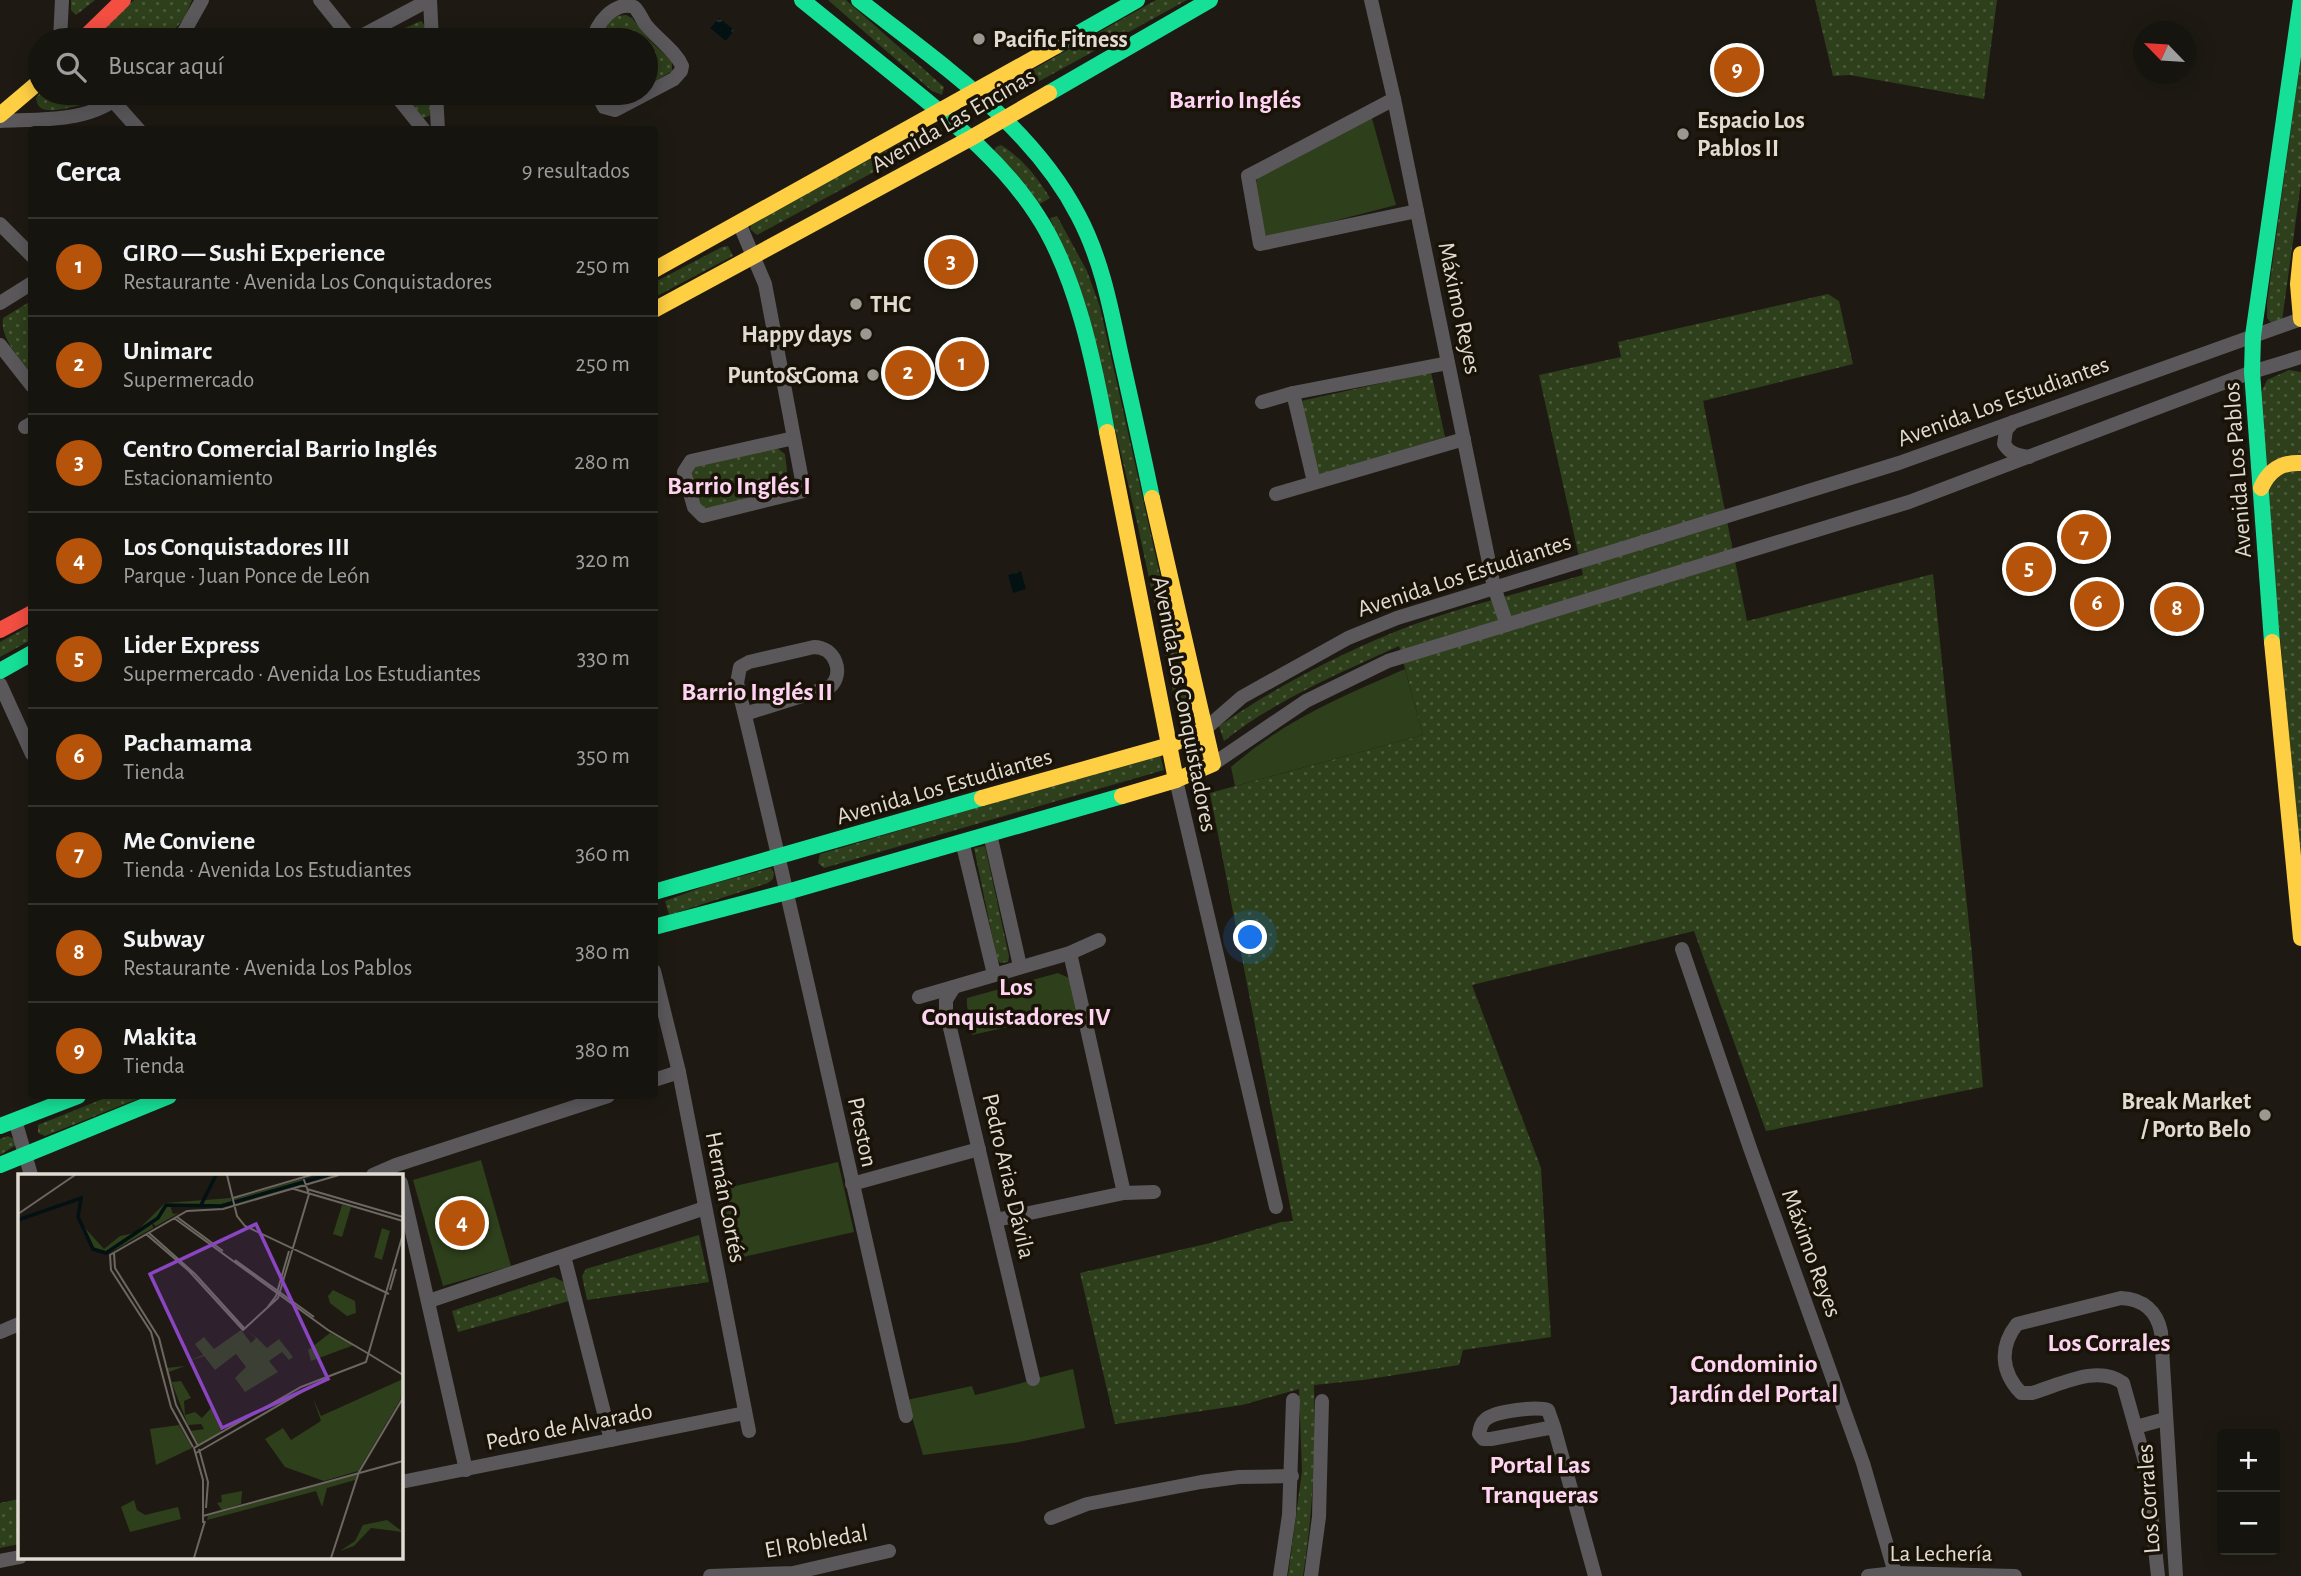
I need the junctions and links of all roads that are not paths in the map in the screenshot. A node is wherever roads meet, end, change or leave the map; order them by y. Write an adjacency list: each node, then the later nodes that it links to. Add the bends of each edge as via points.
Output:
1 (62, 0): 13 (street)
2 (123, 0): 14 (street)
3 (202, 0): 15 (street)
4 (320, 0): 16 (street)
5 (430, 0): 17 (street); 18 (street)
6 (802, 0): 32 (street, Avenida Los Conquistadores)
7 (859, 0): 24 (street, Avenida Los Conquistadores)
8 (1138, 0): 24 (street, Avenida Las Encinas)
9 (1210, 0): 34 (street, Avenida Las Encinas)
10 (1371, 0): 25 (street, Máximo Reyes)
11 (2301, 0): 53 (street, Avenida Los Pablos)
12 (640, 4): 19 (street, via 611,10); 20 (street)
13 (61, 28)
14 (94, 28)
15 (186, 28)
16 (343, 28)
17 (376, 28)
18 (431, 28)
19 (596, 28)
20 (650, 28)
21 (658, 37): 22 (street, via 682,66 674,79)
22 (658, 87)
23 (28, 91): 33 (street)
24 (971, 92): 32 (street, Avenida Las Encinas); 34 (street, Avenida Los Conquistadores)
25 (1394, 99): 41 (street, Máximo Reyes); 41 (street, via 1248,176 1260,244)
26 (99, 105): 35 (street, via 66,118)
27 (124, 105): 36 (street)
28 (404, 105): 37 (street)
29 (437, 105): 38 (street)
30 (603, 105): 31 (street, via 615,110)
31 (625, 105)
32 (938, 110): 39 (street, Avenida Los Conquistadores); 43 (street, Avenida Las Encinas)
33 (0, 115)
34 (1003, 119): 39 (street, Avenida Las Encinas); 40 (street, Avenida Los Conquistadores)
35 (0, 121)
36 (137, 126)
37 (421, 126)
38 (438, 126)
39 (971, 138): 42 (street, Avenida Los Conquistadores); 47 (street, Avenida Las Encinas)
40 (1069, 199): 42 (street); 77 (street, Avenida Los Conquistadores, via 1103,276)
41 (1417, 211): 56 (street, Máximo Reyes)
42 (1037, 215): 78 (street, Avenida Los Conquistadores, via 1066,275 1094,365)
43 (739, 223): 47 (street); 48 (street, Avenida Las Encinas)
44 (0, 224): 45 (street)
45 (28, 252)
46 (2301, 254): 52 (street)
47 (754, 256): 51 (street, Avenida Las Encinas); 62 (street, via 765,284)
48 (658, 268)
49 (28, 286): 50 (street)
50 (0, 303)
51 (658, 308)
52 (2301, 319): 53 (street, Avenida Los Estudiantes)
53 (2253, 336): 57 (street, Avenida Los Pablos); 61 (street, Avenida Los Estudiantes)
54 (0, 345): 58 (street)
55 (2301, 357): 57 (street)
56 (1448, 363): 59 (street); 63 (street, Máximo Reyes)
57 (2252, 372): 64 (street); 67 (street, Avenida Los Pablos)
58 (28, 381)
59 (1293, 393): 60 (street); 66 (street)
60 (1262, 402)
61 (2013, 422): 64 (street, via 2004,444 2016,455); 69 (street, Avenida Los Estudiantes, via 1899,463)
62 (794, 438): 62 (street, via 804,491 703,516 694,507 684,472 691,461)
63 (1464, 439): 66 (street); 69 (street, Máximo Reyes)
64 (2029, 457): 71 (street, via 1909,502)
65 (2301, 463): 67 (street, via 2275,468)
66 (1314, 482): 68 (street)
67 (2261, 488): 85 (street, Avenida Los Pablos, via 2274,668)
68 (1276, 494)
69 (1494, 587): 71 (street, Máximo Reyes); 77 (street, Avenida Los Estudiantes, via 1348,638 1242,697)
70 (28, 615): 72 (street)
71 (1507, 625): 80 (street, via 1388,661 1318,694)
72 (0, 630)
73 (28, 655): 74 (street)
74 (0, 670)
75 (0, 684): 79 (street)
76 (744, 714): 76 (street, Preston, via 737,677 740,667 814,648 831,653 838,674 830,687); 84 (street, Preston)
77 (1204, 730): 78 (street, Avenida Los Estudiantes); 80 (street, Avenida Los Conquistadores)
78 (1170, 744): 81 (street, Avenida Los Conquistadores); 84 (street, Avenida Los Estudiantes)
79 (28, 745)
80 (1213, 764): 81 (street)
81 (1176, 780): 82 (street); 114 (street, Avenida Los Conquistadores)
82 (990, 834): 83 (street); 93 (street)
83 (962, 842): 87 (street); 94 (street)
84 (780, 857): 86 (street, Avenida Los Estudiantes); 87 (street, Preston)
85 (2297, 858): 89 (street, Avenida Los Pablos)
86 (658, 891)
87 (787, 892): 88 (street); 110 (street, Preston)
88 (658, 926)
89 (2301, 938)
90 (1099, 940): 92 (street)
91 (1682, 949): 138 (street, Máximo Reyes, via 1863,1464)
92 (1070, 953): 93 (street); 113 (street)
93 (1020, 966): 94 (street)
94 (994, 974): 96 (street)
95 (658, 987): 98 (street, Hernán Cortés)
96 (954, 987): 97 (street); 104 (street, Pedro Arias Dávila, via 945,1006)
97 (919, 997)
98 (679, 1072): 99 (street); 115 (street, Hernán Cortés)
99 (658, 1079)
100 (70, 1099): 103 (street)
101 (162, 1099): 105 (street)
102 (599, 1099): 107 (street)
103 (7, 1123): 105 (street)
104 (979, 1149): 110 (street); 116 (street, Pedro Arias Dávila)
105 (25, 1156): 106 (street); 108 (street)
106 (0, 1165)
107 (398, 1170): 109 (street)
108 (31, 1174)
109 (378, 1174)
110 (852, 1184): 125 (street, Preston)
111 (402, 1187): 118 (street)
112 (1154, 1192): 113 (street)
113 (1124, 1193): 116 (street)
114 (1276, 1207)
115 (705, 1208): 117 (street); 124 (street, Hernán Cortés)
116 (996, 1220): 121 (street, Pedro Arias Dávila)
117 (564, 1255): 118 (street); 130 (street)
118 (429, 1301): 131 (street)
119 (18, 1324): 120 (street)
120 (0, 1332)
121 (1033, 1379)
122 (1293, 1399): 132 (street)
123 (1322, 1401): 142 (street, via 1319,1517)
124 (745, 1413): 129 (street, Hernán Cortés); 130 (street, Pedro de Alvarado)
125 (906, 1416)
126 (2165, 1419): 128 (street, Los Corrales); 128 (street, Los Corrales, via 2161,1332 2147,1306 2121,1298 2017,1324 2007,1340 2004,1358 2009,1377 2021,1393 2099,1373 2113,1376 2123,1383); 147 (street, Los Corrales)
127 (1554, 1427): 127 (street, via 1492,1439 1479,1434 1488,1417 1539,1407 1548,1410); 143 (street)
128 (2136, 1427): 146 (street, Los Corrales, via 2150,1490)
129 (749, 1432)
130 (611, 1440): 131 (street, Pedro de Alvarado)
131 (466, 1470): 133 (street, Pedro de Alvarado)
132 (1292, 1476): 134 (street, via 1201,1482 1087,1504); 141 (street)
133 (402, 1482)
134 (1051, 1518)
135 (889, 1551): 139 (street, El Robledal)
136 (18, 1557): 137 (street)
137 (0, 1561)
138 (1895, 1573): 144 (street, La Lechería); 145 (street, La Lechería)
139 (793, 1574): 140 (street, El Robledal)
140 (710, 1576)
141 (1280, 1576)
142 (1311, 1576)
143 (1595, 1576)
144 (1868, 1576)
145 (2015, 1576)
146 (2158, 1576)
147 (2176, 1576)

